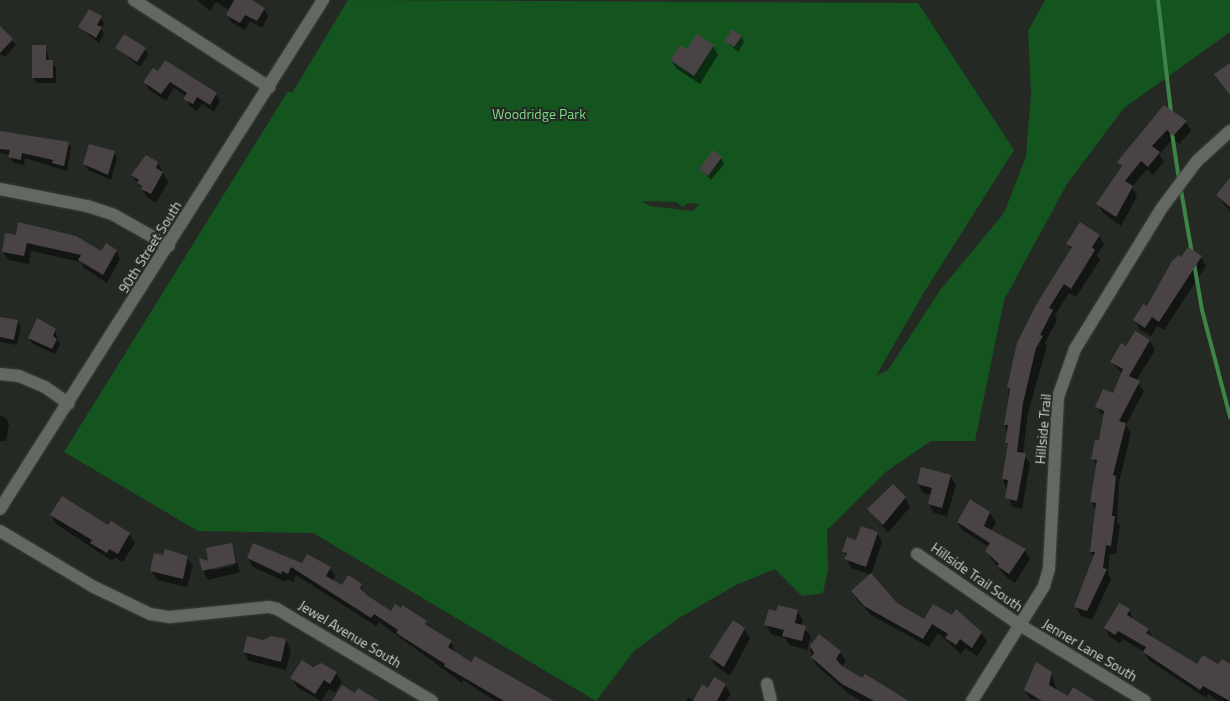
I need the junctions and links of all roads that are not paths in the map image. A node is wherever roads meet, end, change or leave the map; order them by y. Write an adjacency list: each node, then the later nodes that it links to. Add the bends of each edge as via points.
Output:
1 (134, 0): 3 (street)
2 (323, 0): 3 (street, 90th Street South)
3 (269, 87): 6 (street, 90th Street South)
4 (1230, 131): 12 (street, Hillside Trail, via 1197,161 1161,209 1076,349 1058,397 1048,569 1044,586)
5 (0, 189): 6 (street, via 105,212 134,224)
6 (169, 246): 8 (street, 90th Street South)
7 (0, 374): 8 (street, via 19,376 46,387)
8 (69, 404): 9 (street, 90th Street South)
9 (0, 509)
10 (0, 531): 14 (street, Jewel Avenue South, via 94,587 150,614 170,617 269,607 277,609)
11 (917, 554): 12 (street, Hillside Trail South)
12 (1020, 625): 16 (street, Hillside Trail); 17 (street, Jenner Lane South)
13 (766, 684): 15 (street)
14 (432, 701)
15 (771, 701)
16 (972, 701)
17 (1145, 701)

